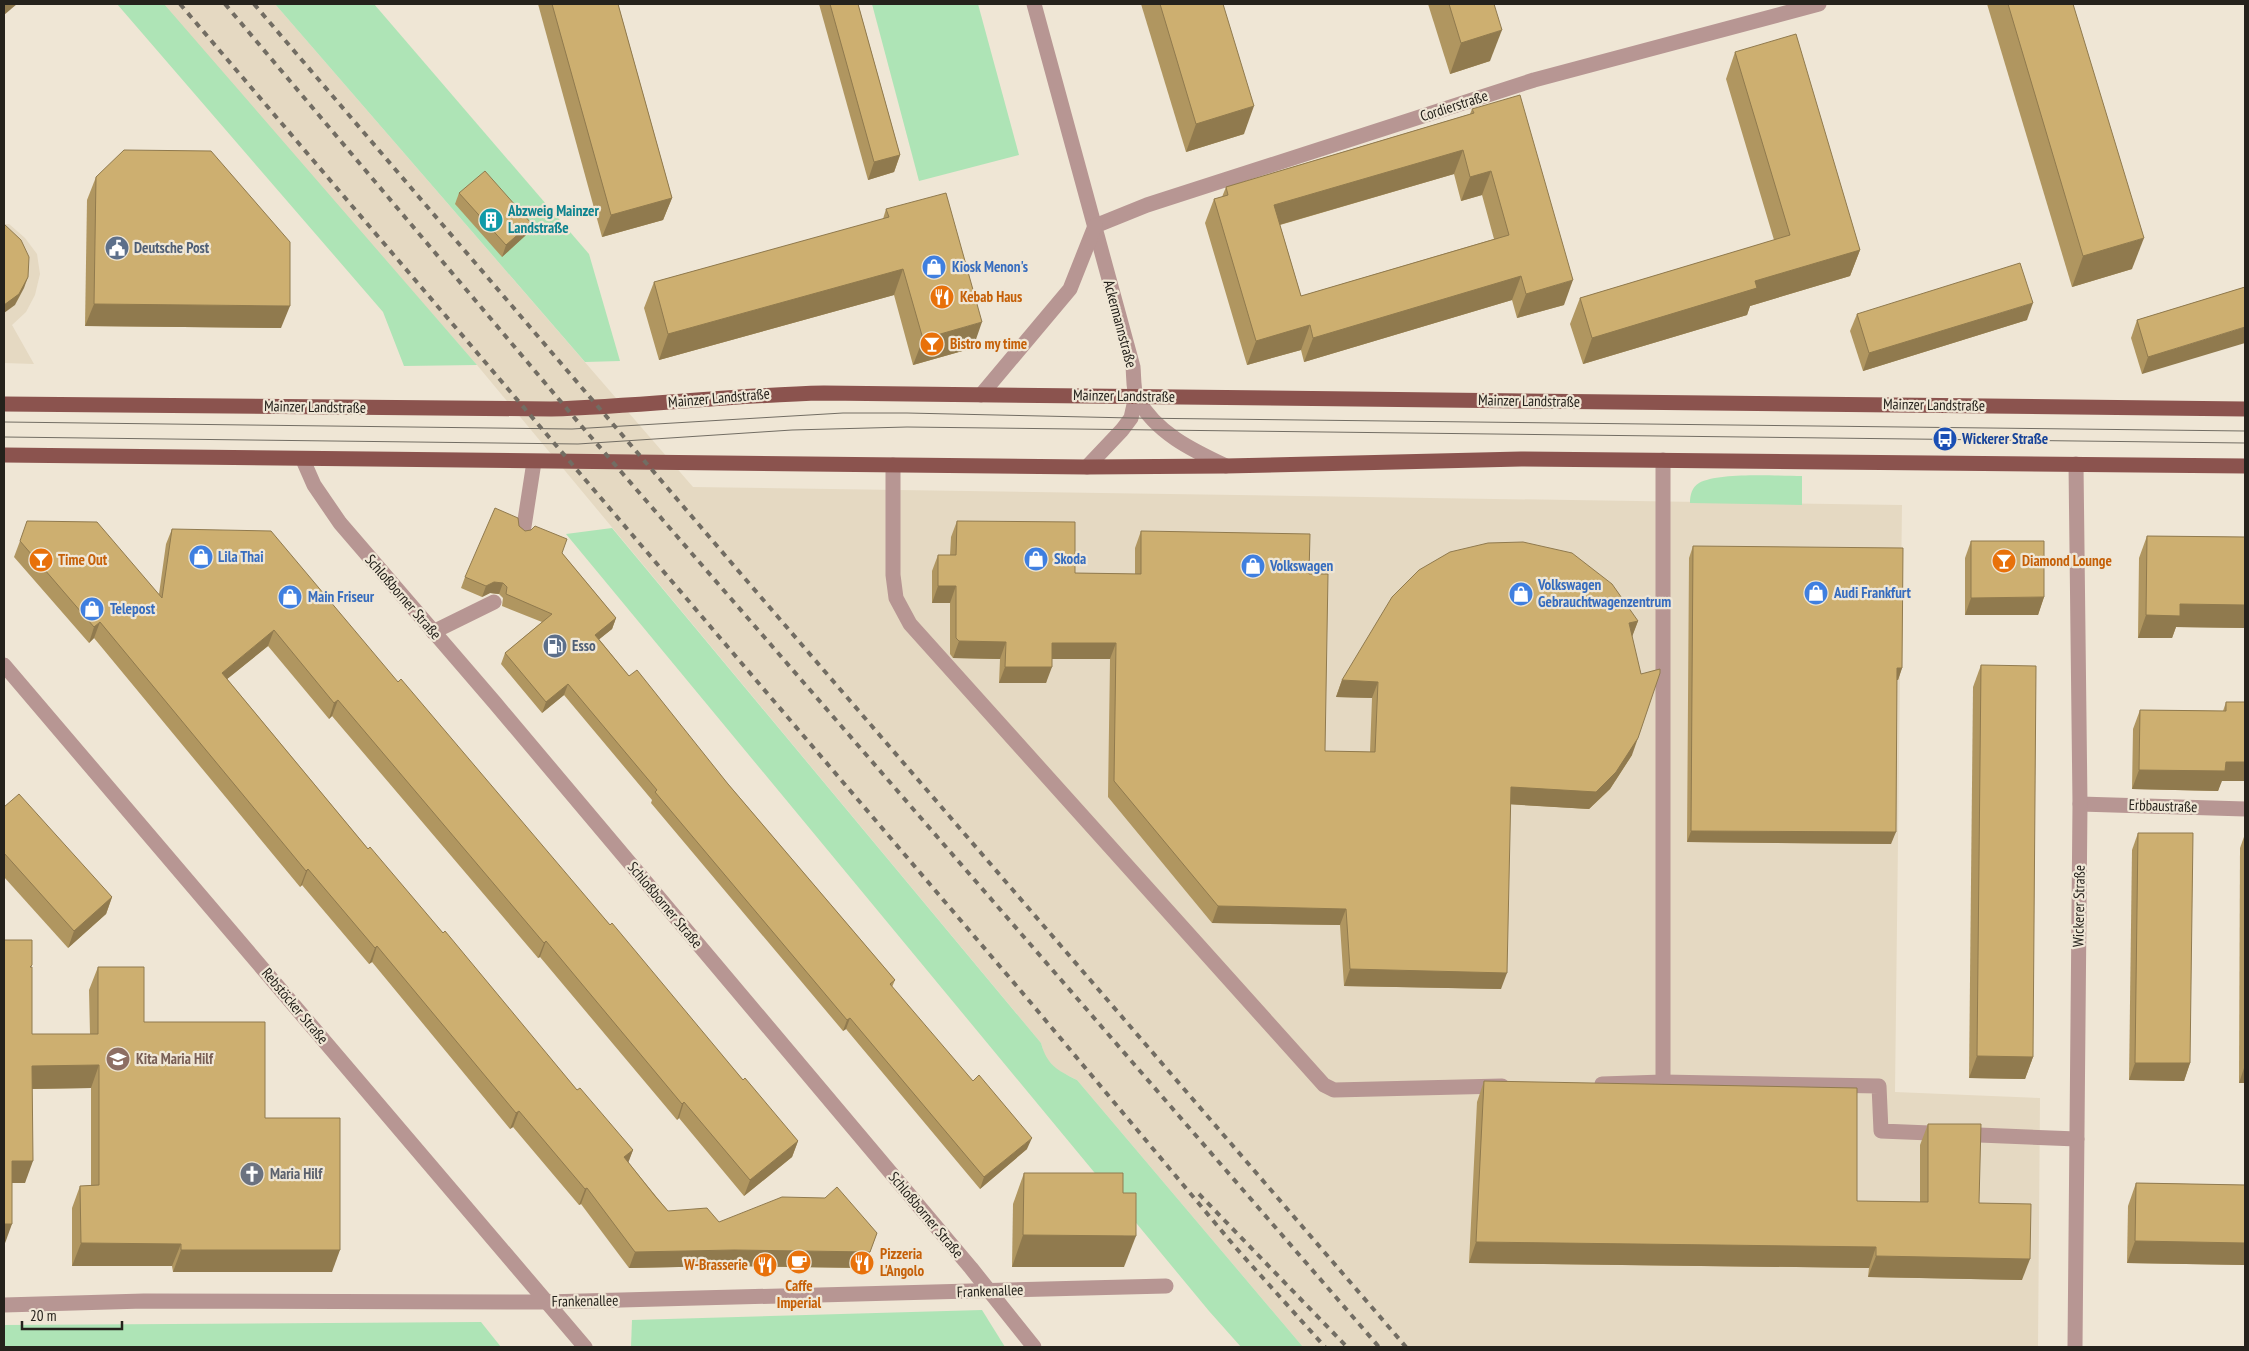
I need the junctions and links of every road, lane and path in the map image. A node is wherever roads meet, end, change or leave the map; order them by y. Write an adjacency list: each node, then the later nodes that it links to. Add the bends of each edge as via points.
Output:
1 (1034, 4): 3 (street, Ackermannstraße)
2 (1819, 4): 3 (street, Cordierstraße, via 1534,80 1147,205)
3 (1095, 226): 4 (street, via 1070,289); 5 (street, Ackermannstraße, via 1133,367)
4 (981, 395): 5 (main road, Mainzer Landstraße); 6 (main road, Mainzer Landstraße, via 762,394 551,409)
5 (1136, 396): 7 (main road, Mainzer Landstraße); 14 (street, via 1165,431 1190,450); 16 (street, via 1131,418)
6 (4, 404)
7 (2245, 409)
8 (4, 455): 9 (main road)
9 (303, 460): 11 (main road); 19 (street, Schloßborner Straße, via 314,485 340,523)
10 (1663, 460): 12 (main road); 14 (main road, via 1521,459); 23 (street)
11 (534, 462): 13 (main road); 17 (street)
12 (2076, 464): 15 (main road); 21 (street, Wickerer Straße)
13 (893, 465): 16 (main road); 25 (street, via 893,575 896,598 910,624 1324,1085 1334,1090)
14 (1226, 466): 16 (main road)
15 (2245, 466)
16 (1087, 467)
17 (523, 533)
18 (494, 602): 19 (street)
19 (433, 632): 28 (street, Schloßborner Straße)
20 (4, 665): 29 (street, Rebstöcker Straße)
21 (2080, 804): 22 (street, Erbbaustraße); 26 (street, Wickerer Straße)
22 (2245, 809)
23 (1663, 1082): 24 (street); 26 (street, via 1879,1086 1881,1131)
24 (1583, 1084)
25 (1514, 1086)
26 (2077, 1139): 33 (street, Wickerer Straße)
27 (1166, 1286): 28 (street, Frankenallee)
28 (990, 1292): 29 (street, Frankenallee); 32 (street, Schloßborner Straße)
29 (545, 1302): 30 (street, Frankenallee, via 144,1301); 31 (street, Rebstöcker Straße)
30 (4, 1305)
31 (585, 1347)
32 (1034, 1347)
33 (2076, 1347)

